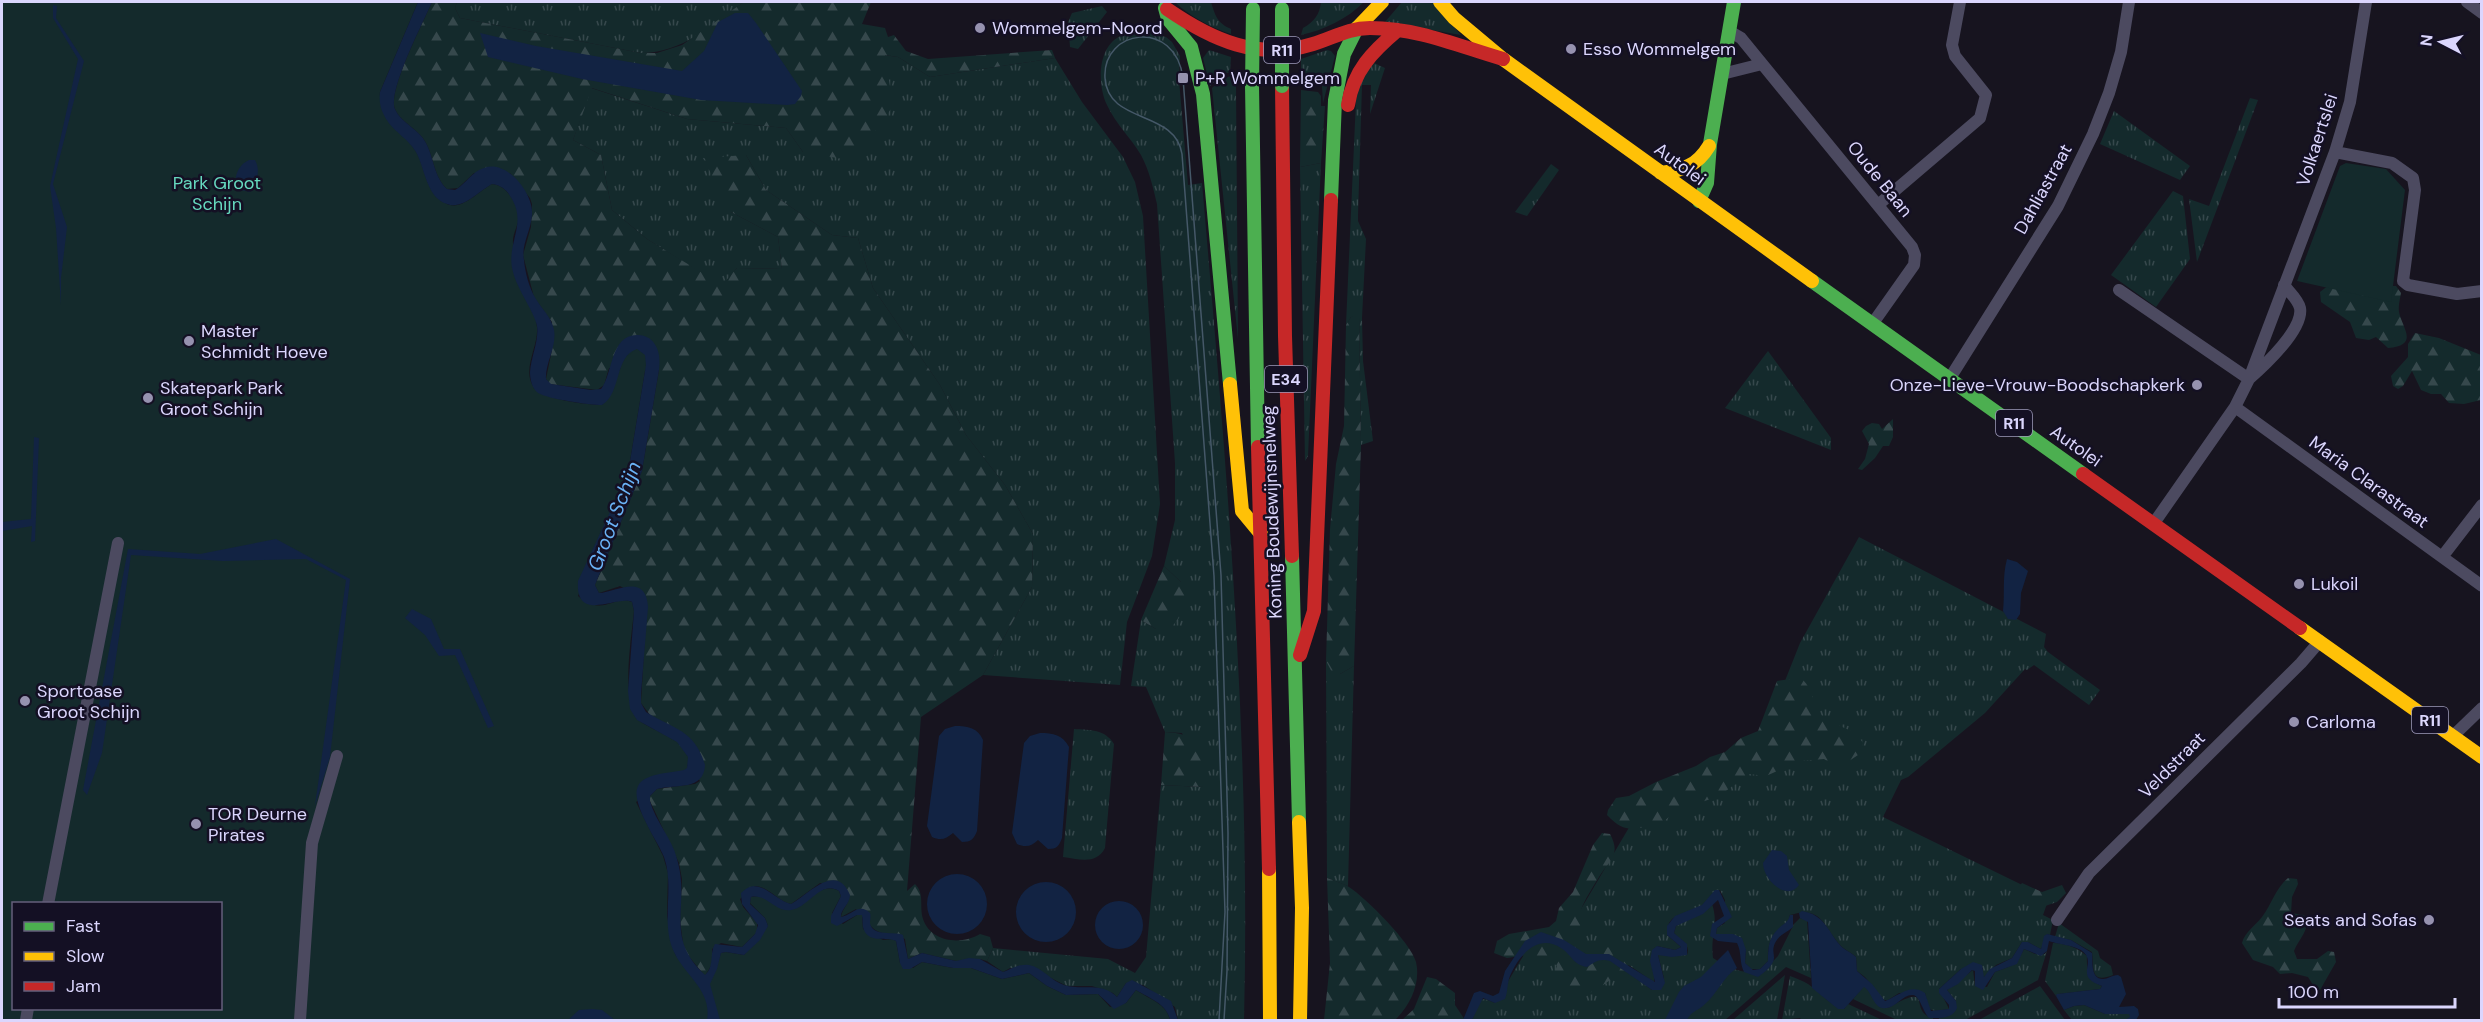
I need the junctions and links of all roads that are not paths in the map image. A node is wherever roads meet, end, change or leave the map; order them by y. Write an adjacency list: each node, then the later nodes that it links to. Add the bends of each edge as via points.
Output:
1 (1382, 2): 12 (main road, Autolei / R11)
2 (1440, 2): 15 (main road, Autolei / R11, via 1490,43)
3 (1734, 2): 14 (main road)
4 (1960, 2): 23 (street, via 1952,45 1956,60 1986,95 1985,108 1980,118)
5 (2129, 2): 28 (street, Dahliastraat, via 2121,52 2093,134 2058,206)
6 (2366, 2): 20 (street, Volkaertslei, via 2350,102)
7 (2467, 2): 11 (street)
8 (1162, 5): 12 (main road, Autolei / R11, via 1214,39 1261,50 1300,47); 33 (main road, via 1168,19 1191,47 1203,94 1242,511)
9 (1253, 5): 33 (main road, Koning Boudewijnsnelweg / E34, bridge)
10 (1282, 5): 38 (main road, Koning Boudewijnsnelweg / E34, bridge)
11 (2481, 13)
12 (1357, 28): 13 (main road, Autolei / R11); 19 (main road, via 1340,67)
13 (1398, 30): 15 (main road, Autolei / R11, via 1446,39); 19 (main road, via 1370,54 1355,76 1346,127)
14 (1729, 31): 16 (street, Oude Baan, via 1741,38); 17 (main road)
15 (1503, 59): 21 (main road, Autolei / R11)
16 (1762, 64): 17 (street); 23 (street, Oude Baan)
17 (1722, 74): 18 (main road)
18 (1710, 144): 21 (main road, via 1697,164); 22 (main road, via 1707,183)
19 (1333, 149): 38 (main road, via 1314,611)
20 (2335, 152): 24 (street, Volkaertslei); 26 (street, via 2392,163 2413,178 2415,190 2403,281 2457,294)
21 (1661, 173): 22 (main road, Autolei / R11)
22 (1699, 201): 27 (main road, Autolei / R11)
23 (1878, 205): 27 (street, Oude Baan, via 1915,255 1914,265)
24 (2284, 285): 29 (street, Volkaertslei); 29 (street, Volkaertslei, via 2300,307 2300,317 2275,356)
25 (2119, 290): 29 (street)
26 (2481, 291)
27 (1873, 323): 28 (main road, Autolei / R11)
28 (1950, 378): 32 (main road, Autolei / R11)
29 (2249, 379): 30 (street, Volkaertslei)
30 (2235, 407): 32 (street, Volkaertslei); 35 (street, Maria Clarastraat)
31 (2481, 505): 35 (street)
32 (2154, 523): 37 (main road, Autolei / R11)
33 (1261, 534): 46 (main road, Koning Boudewijnsnelweg / E34)
34 (118, 543): 43 (street)
35 (2442, 557): 36 (street, Maria Clarastraat)
36 (2481, 586)
37 (2320, 641): 40 (main road, Autolei / R11); 44 (street, Veldstraat, via 2089,873)
38 (1294, 671): 47 (main road, Koning Boudewijnsnelweg / E34, via 1302,908)
39 (2481, 708): 40 (street)
40 (2453, 736): 42 (main road, Autolei / R11)
41 (337, 756): 45 (street, via 312,843)
42 (2481, 757)
43 (48, 902)
44 (2057, 920)
45 (300, 1020)
46 (1270, 1020)
47 (1300, 1020)

